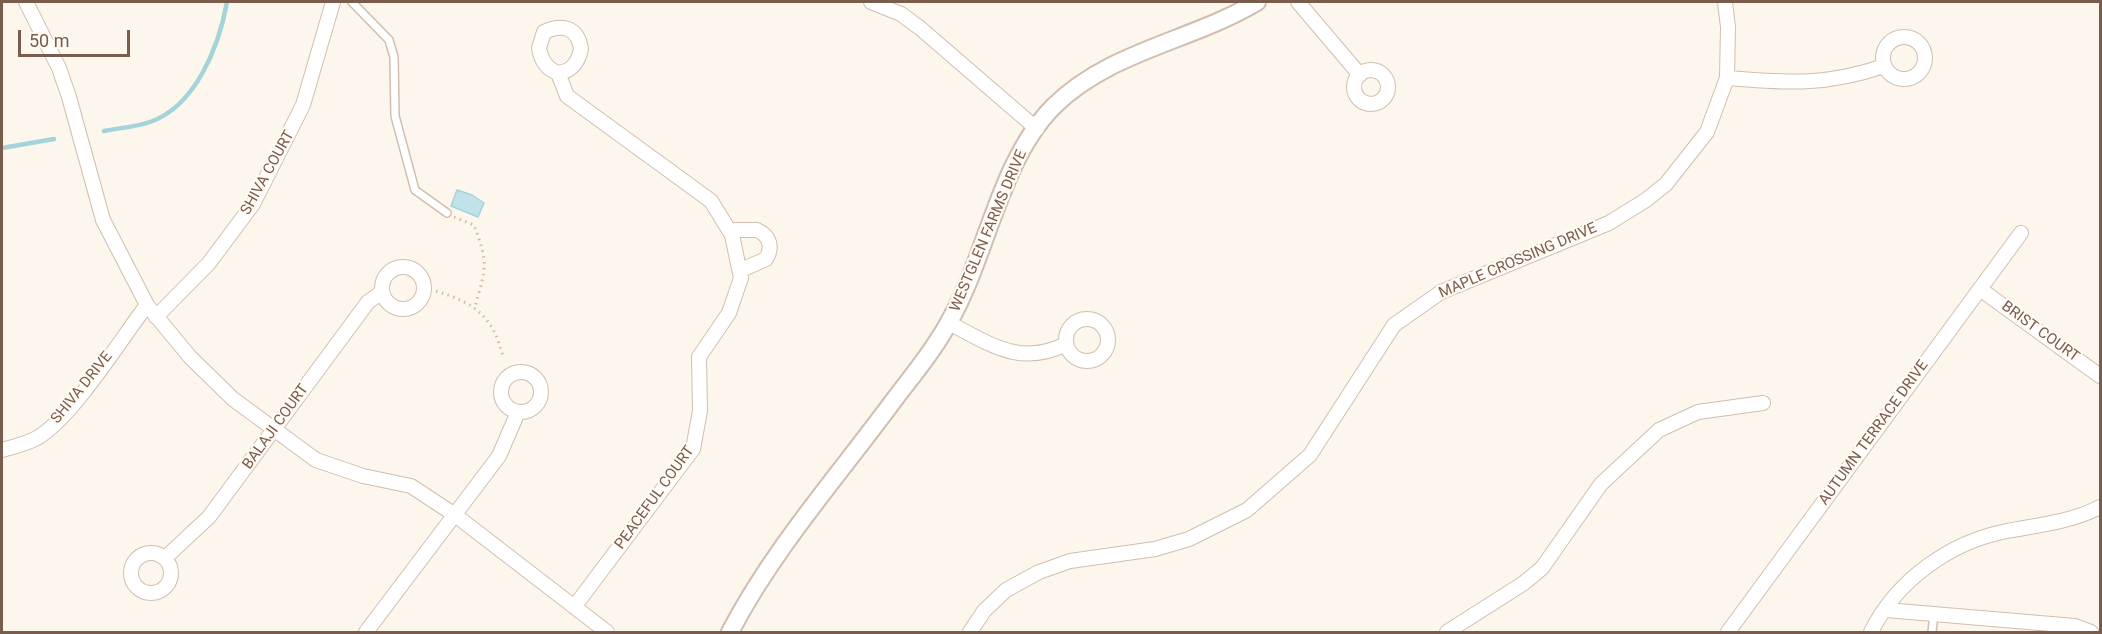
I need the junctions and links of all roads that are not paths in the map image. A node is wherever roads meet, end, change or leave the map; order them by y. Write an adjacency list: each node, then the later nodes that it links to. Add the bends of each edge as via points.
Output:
1 (26, 2): 21 (street, via 59,68 103,220)
2 (333, 2): 22 (street, SHIVA COURT, via 303,105 253,204 209,263)
3 (352, 2): 15 (lane, via 389,40 394,57 395,116 415,190)
4 (871, 2): 9 (street)
5 (907, 2): 9 (street)
6 (1257, 2): 14 (street, WESTGLEN FARMS DRIVE, via 1179,39 1133,55 1090,78 1053,108)
7 (1298, 2): 12 (street)
8 (1725, 2): 13 (street, MAPLE CROSSING DRIVE)
9 (901, 14): 14 (street)
10 (1884, 66): 13 (street, via 1831,81)
11 (558, 73): 16 (street, PEACEFUL COURT, via 567,96 711,201)
12 (1360, 75)
13 (1727, 78): 39 (street, MAPLE CROSSING DRIVE, via 1707,132 1666,184 1646,201 1609,223 1440,292 1394,325 1310,455 1247,510 1155,549 1070,561 1039,572 1006,590 984,611)
14 (1037, 129): 23 (street, WESTGLEN FARMS DRIVE, via 1016,164)
15 (447, 213)
16 (730, 230): 18 (street, PEACEFUL COURT); 18 (street, via 757,230 769,242 766,259)
17 (2021, 233): 19 (street, AUTUMN TERRACE DRIVE)
18 (741, 270): 33 (street, PEACEFUL COURT, via 736,300 699,357 700,411 693,449)
19 (1980, 289): 25 (street, BRIST COURT); 41 (street, AUTUMN TERRACE DRIVE)
20 (382, 292): 28 (street, BALAJI COURT, via 368,302)
21 (147, 305): 22 (street); 29 (street, SHIVA DRIVE, via 68,411 36,438)
22 (156, 317): 28 (street, via 226,392)
23 (949, 324): 24 (street, via 1018,355 1048,353); 38 (street, WESTGLEN FARMS DRIVE, via 752,589)
24 (1066, 344)
25 (2100, 376)
26 (1763, 403): 40 (street, via 1698,412 1659,430 1601,484 1542,568)
27 (518, 412): 31 (street, via 500,456)
28 (274, 430): 31 (street, via 316,460 363,476 411,486); 32 (street, BALAJI COURT, via 209,517)
29 (2, 450)
30 (2100, 507): 34 (street, via 2084,516 1975,539 1923,569)
31 (455, 515): 33 (street); 36 (street)
32 (165, 558)
33 (574, 607): 37 (street)
34 (1886, 610): 35 (street); 42 (street)
35 (1934, 614): 43 (lane); 44 (street, via 2075,626)
36 (366, 633)
37 (607, 633)
38 (730, 633)
39 (970, 633)
40 (1447, 633)
41 (1728, 633)
42 (1871, 633)
43 (1932, 633)
44 (2091, 633)

